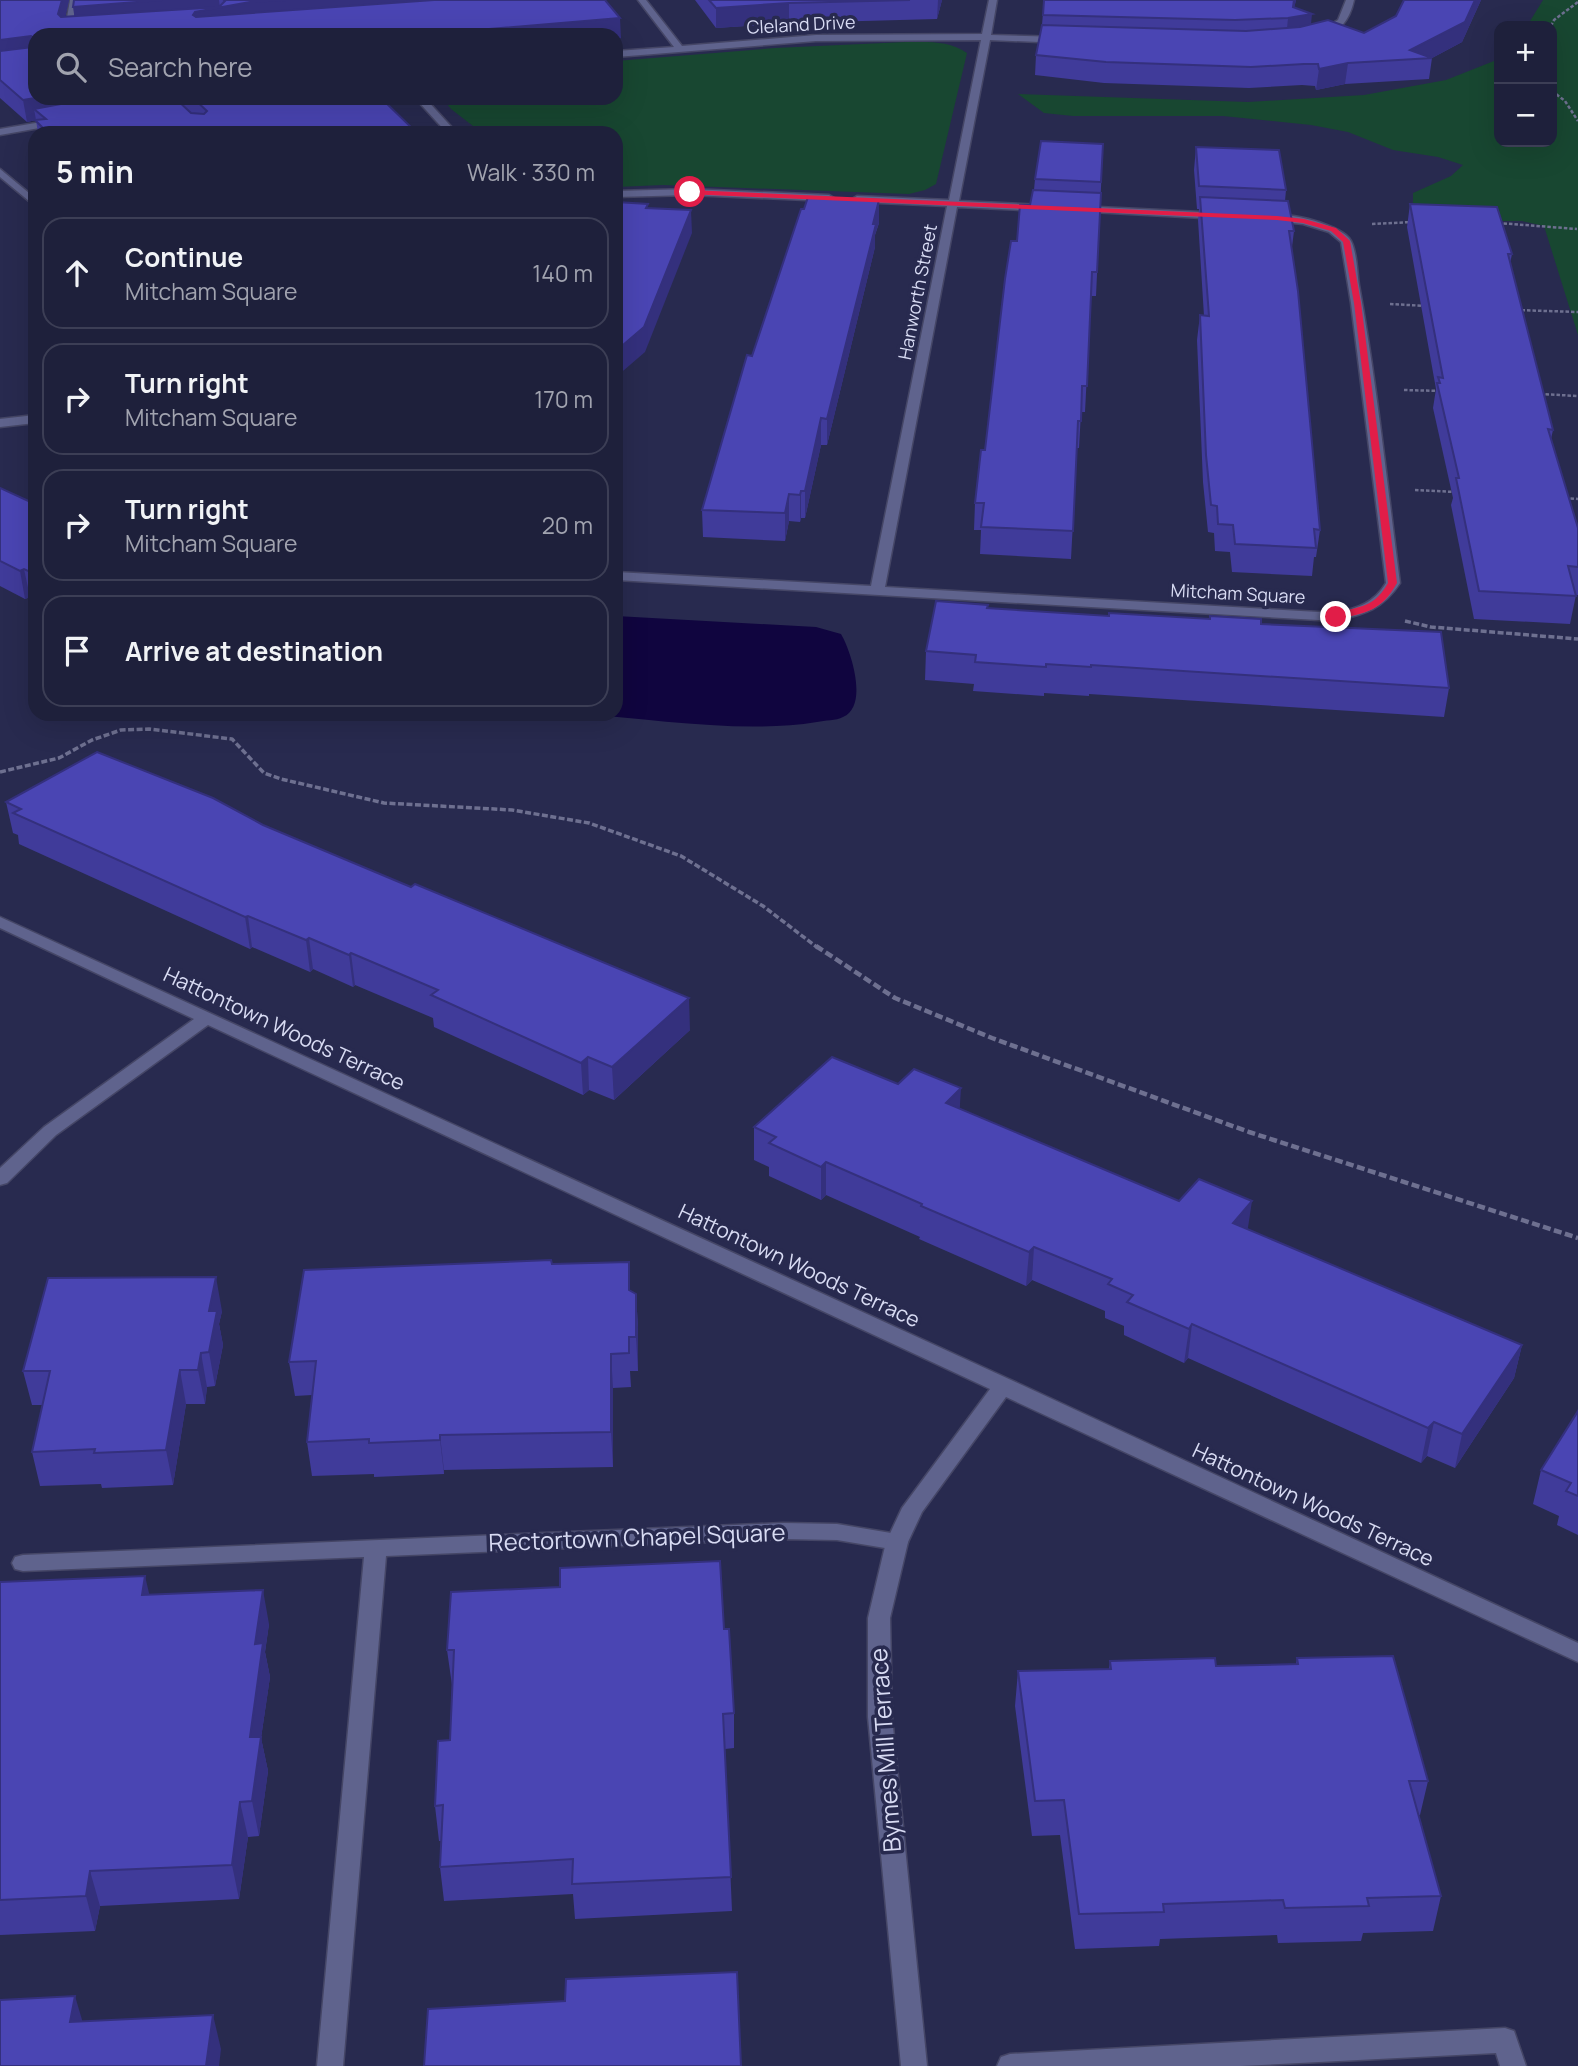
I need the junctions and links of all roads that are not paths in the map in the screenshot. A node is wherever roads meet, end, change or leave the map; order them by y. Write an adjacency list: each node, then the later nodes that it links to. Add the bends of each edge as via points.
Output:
1 (74, 0): 5 (street)
2 (642, 0): 9 (street)
3 (993, 0): 6 (street, Hanworth Street)
4 (1350, 0): 7 (street, via 1344,20 1335,30)
5 (69, 28)
6 (987, 37): 8 (street, Cleland Drive); 9 (street, Cleland Drive, via 816,38); 20 (street, Hanworth Street)
7 (1312, 37)
8 (1070, 40)
9 (680, 49): 10 (street, Cleland Drive)
10 (623, 53)
11 (426, 105): 14 (street)
12 (65, 120): 13 (street)
13 (32, 126)
14 (445, 126)
15 (28, 127): 16 (street)
16 (0, 132)
17 (0, 172): 19 (street)
18 (623, 194): 20 (street, via 690,192)
19 (28, 197)
20 (954, 204): 21 (street); 26 (street, Hanworth Street)
21 (1236, 216)
22 (1263, 217): 26 (street, Mitcham Square, via 1304,221 1334,230 1346,241 1393,583 1384,598 1372,608 1336,617)
23 (28, 420): 24 (street)
24 (0, 423)
25 (623, 576): 26 (street, Mitcham Square)
26 (877, 591)
27 (0, 922): 28 (street, Hattontown Woods Terrace)
28 (205, 1019): 29 (street, via 50,1131); 30 (street, Hattontown Woods Terrace)
29 (0, 1179)
30 (1003, 1385): 31 (street, Bymes Mill Terrace, via 914,1508); 34 (street, Hattontown Woods Terrace)
31 (897, 1542): 32 (street, Rectortown Chapel Square, via 837,1532 783,1531); 36 (street, Bymes Mill Terrace, via 879,1618 878,1681)
32 (376, 1548): 33 (street, Rectortown Chapel Square); 35 (street)
33 (23, 1563)
34 (1578, 1653)
35 (330, 2066)
36 (914, 2066)
37 (1010, 2066): 38 (street, via 1505,2040)
38 (1513, 2066)

